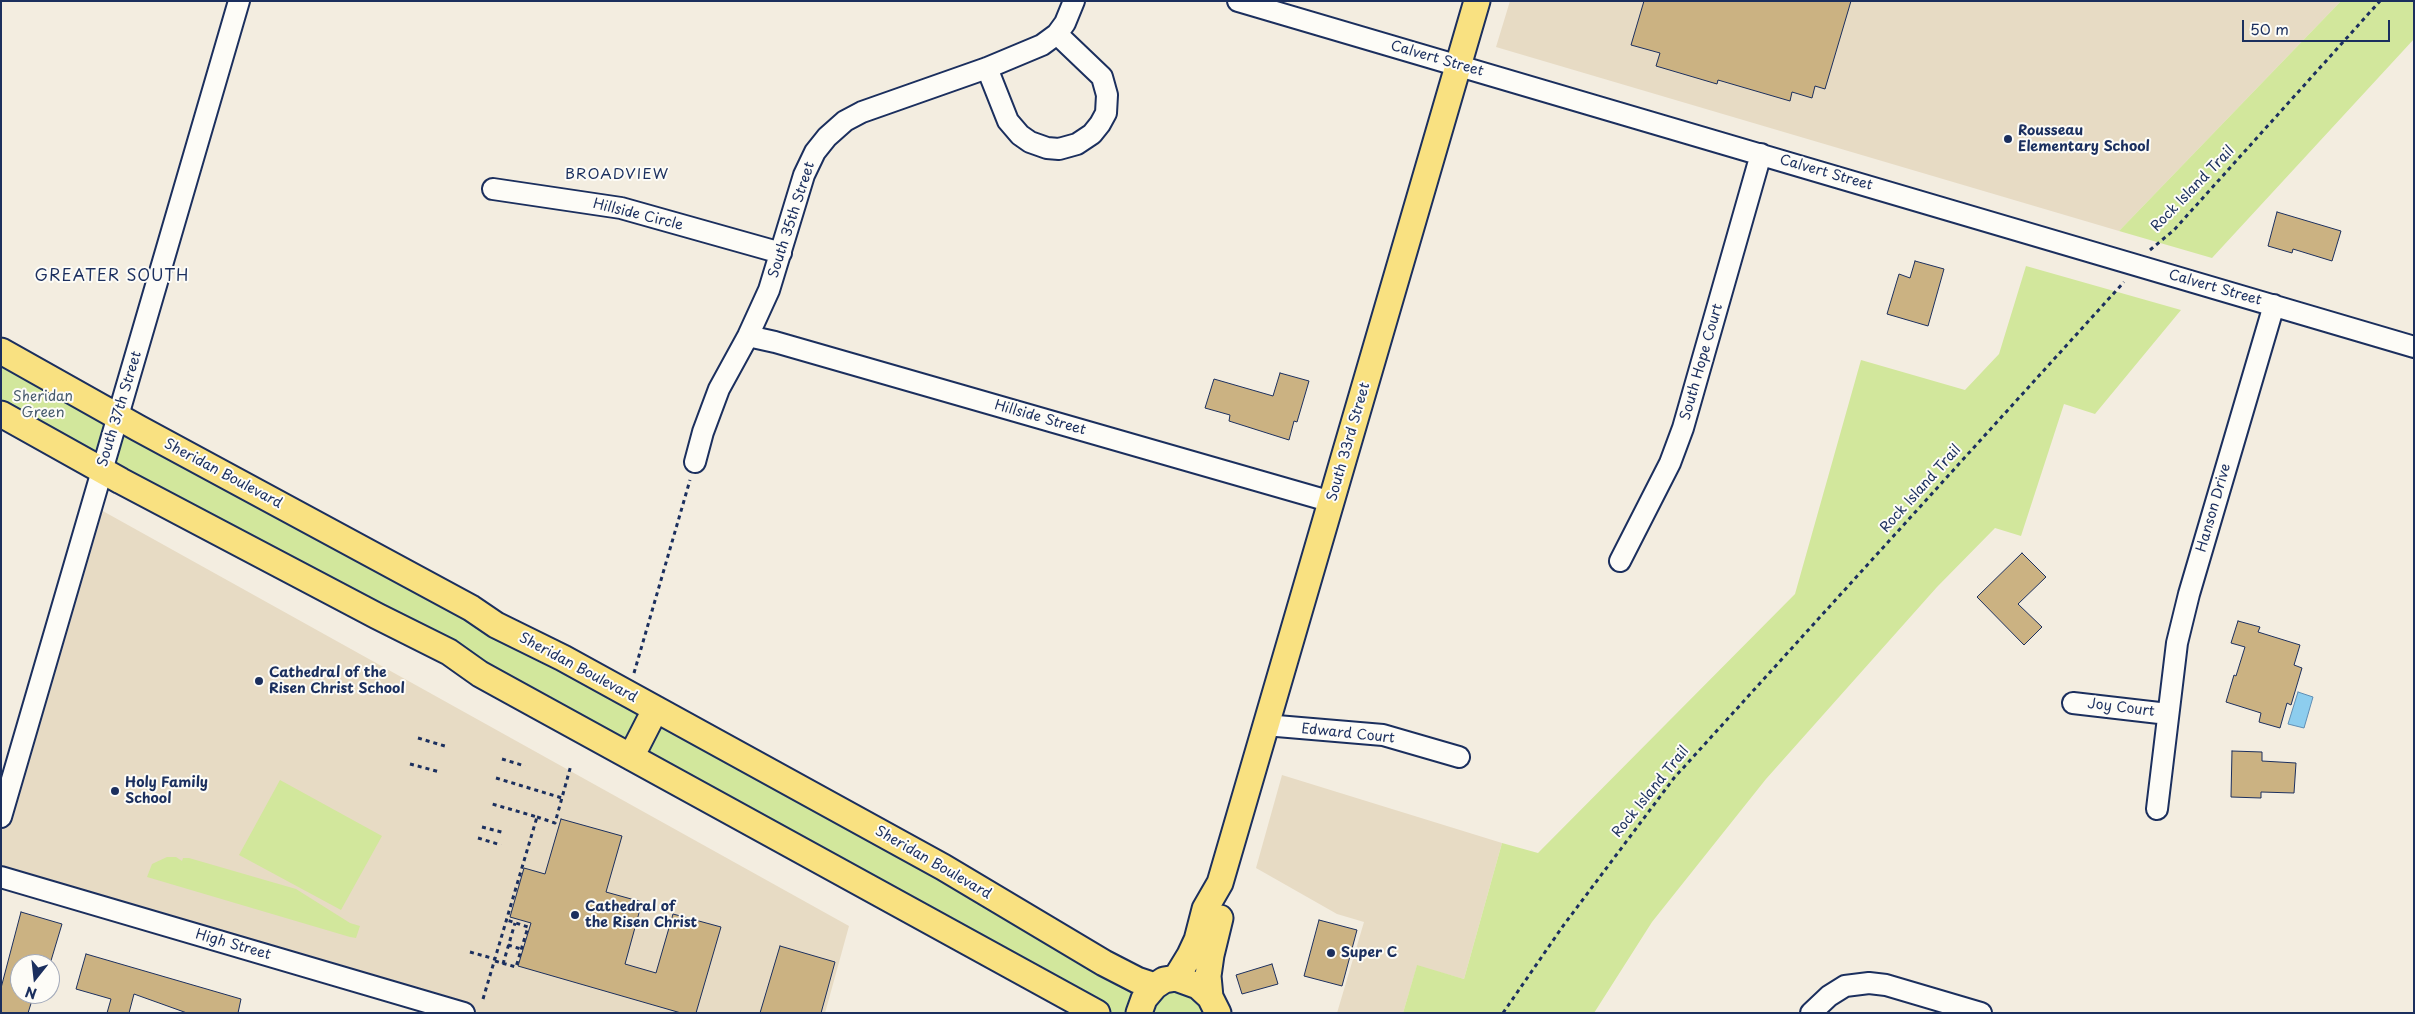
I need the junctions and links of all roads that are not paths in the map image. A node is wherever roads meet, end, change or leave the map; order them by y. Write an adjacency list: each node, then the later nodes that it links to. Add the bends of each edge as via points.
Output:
1 (239, 1): 16 (street, South 37th Street)
2 (1074, 1): 5 (street, South 35th Street)
3 (1238, 1): 6 (street, Calvert Street)
4 (1477, 1): 6 (main road, South 33rd Street)
5 (1057, 34): 7 (street, South 35th Street, via 1042,45); 7 (street, via 1102,77 1107,96 1106,113 1100,124 1077,144 1059,149 1047,148 1020,136 1008,121)
6 (1458, 65): 8 (street, Calvert Street); 19 (main road, South 33rd Street)
7 (987, 68): 10 (street, South 35th Street, via 862,112 845,121 827,137 804,175)
8 (1761, 154): 11 (street, Calvert Street); 20 (street, South Hope Court, via 1683,428 1670,463)
9 (493, 189): 10 (street, Hillside Circle, via 621,208)
10 (781, 253): 12 (street, South 35th Street)
11 (2274, 305): 13 (street, Calvert Street); 23 (street, Hanson Drive, via 2189,594 2177,643)
12 (748, 336): 17 (street, South 35th Street, via 719,389); 19 (street, Hillside Street)
13 (2414, 347)
14 (1, 351): 16 (main road, Sheridan Boulevard)
15 (1, 414): 18 (main road)
16 (118, 417): 18 (street, South 37th Street); 22 (main road, Sheridan Boulevard)
17 (695, 462)
18 (102, 470): 26 (main road, via 368,612 450,652 480,674); 28 (street, South 37th Street)
19 (1332, 502): 24 (main road, South 33rd Street)
20 (1620, 561)
21 (2073, 703): 23 (street, Joy Court)
22 (656, 710): 26 (main road); 31 (main road, Sheridan Boulevard, via 943,867 1104,963 1137,980)
23 (2168, 714): 27 (street, Hanson Drive)
24 (1265, 725): 25 (street, Edward Court, via 1383,736); 30 (main road, South 33rd Street)
25 (1459, 756)
26 (631, 757): 34 (main road)
27 (2157, 809)
28 (1, 817)
29 (1, 877): 33 (street, High Street)
30 (1220, 883): 31 (main road, South 33rd Street, via 1206,909 1184,968); 32 (main road, South 33rd Street, via 1220,915 1208,976)
31 (1165, 982): 32 (main road, Sheridan Boulevard, via 1198,986); 35 (main road, South 33rd Street, via 1144,999)
32 (1214, 1005)
33 (464, 1013)
34 (1097, 1013)
35 (1139, 1013)
36 (1811, 1013): 37 (street, via 1845,986 1869,983)
37 (1981, 1013)

